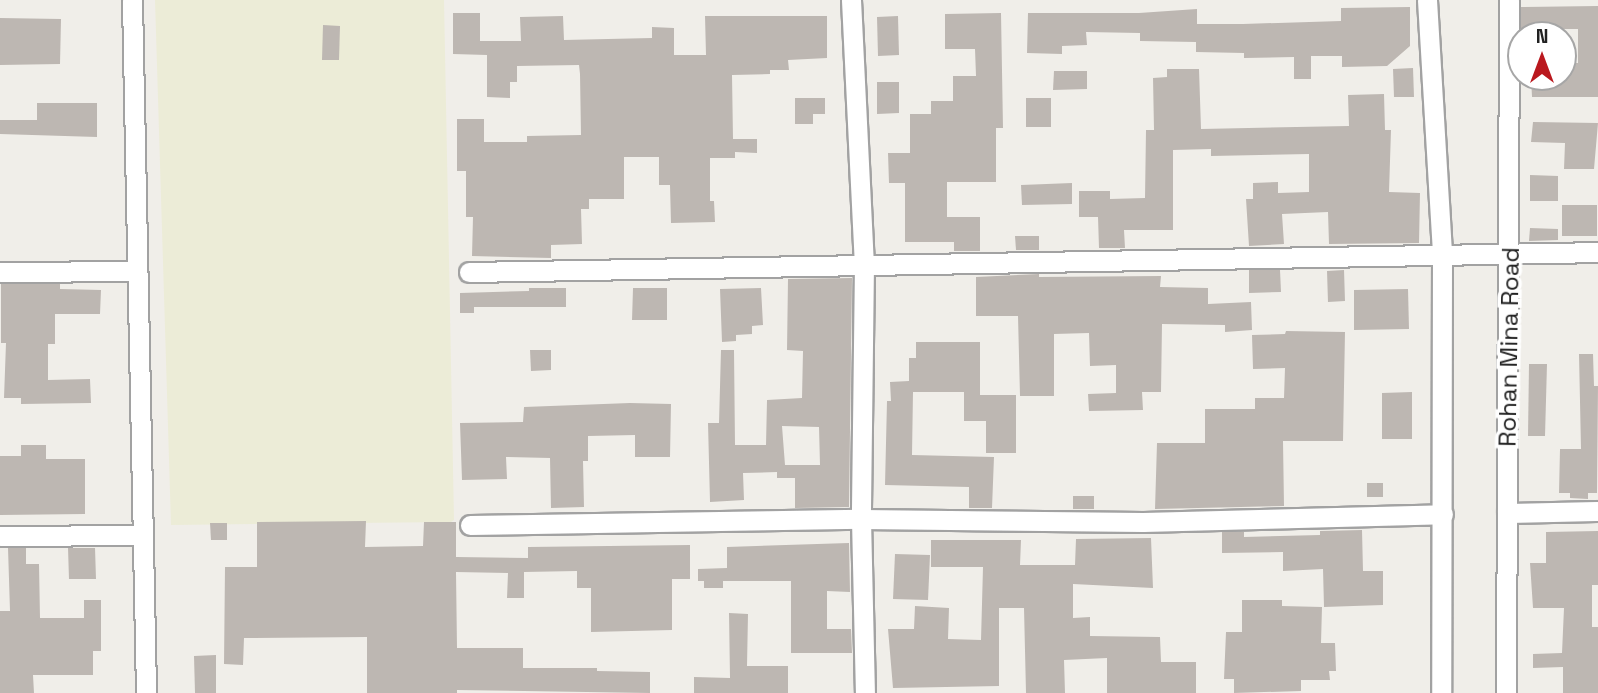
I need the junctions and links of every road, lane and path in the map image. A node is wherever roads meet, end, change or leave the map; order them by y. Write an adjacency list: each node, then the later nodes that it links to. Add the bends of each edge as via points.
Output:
1 (132, 0): 9 (street)
2 (851, 0): 8 (street)
3 (1427, 0): 7 (street)
4 (1509, 0): 6 (street, Rohan Mina Road)
5 (1598, 252): 6 (street)
6 (1510, 254): 7 (street); 13 (street, Rohan Mina Road)
7 (1442, 255): 8 (street); 14 (street)
8 (864, 263): 11 (street); 15 (street)
9 (137, 271): 10 (street); 18 (street)
10 (0, 272)
11 (469, 272)
12 (1598, 511): 13 (street)
13 (1507, 513): 22 (street, Rohan Mina Road)
14 (1443, 514): 15 (street, via 1143,522); 21 (street)
15 (861, 519): 16 (street); 20 (street)
16 (470, 525)
17 (0, 536): 18 (street)
18 (143, 536): 19 (street)
19 (146, 693)
20 (864, 693)
21 (1441, 693)
22 (1506, 693)

